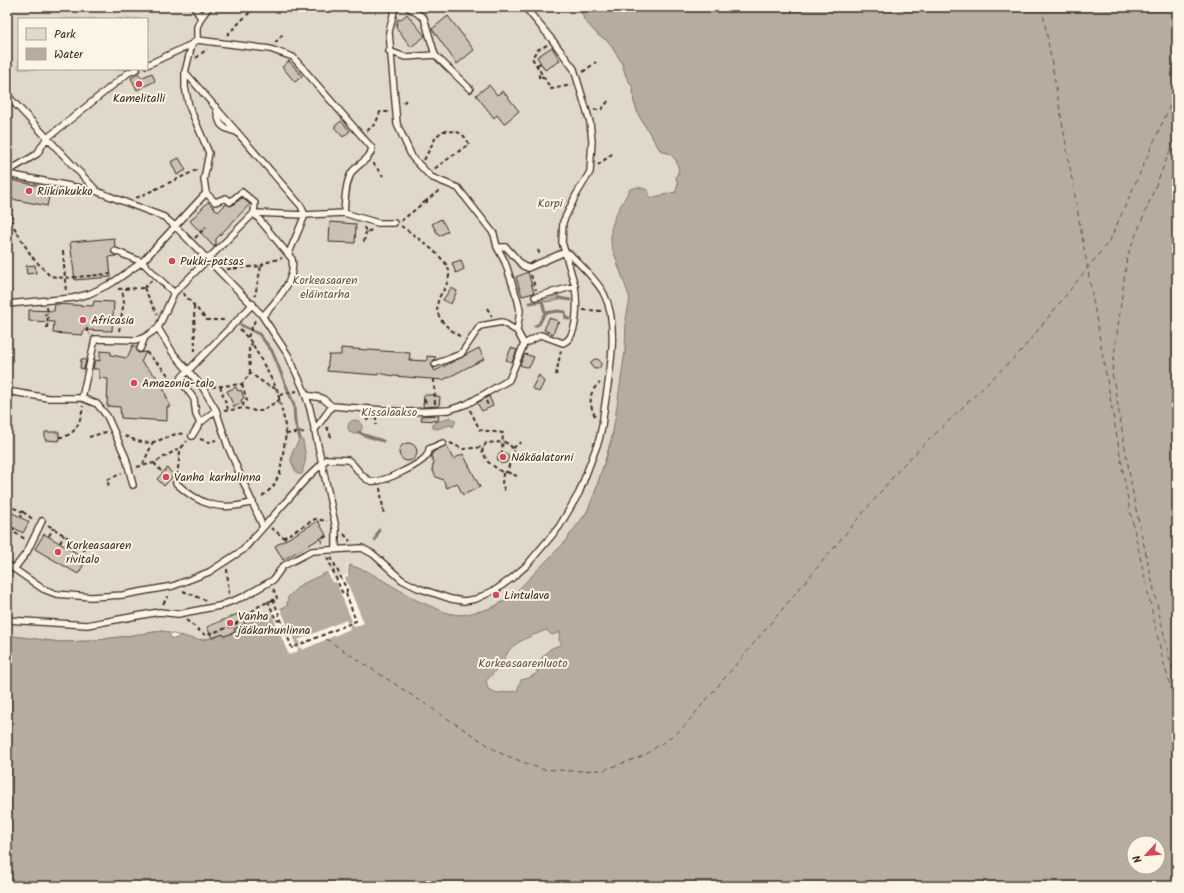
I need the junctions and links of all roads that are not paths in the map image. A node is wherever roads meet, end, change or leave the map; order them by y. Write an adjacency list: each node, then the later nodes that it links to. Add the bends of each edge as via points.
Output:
1 (194, 7): 6 (lane)
2 (209, 7): 6 (lane)
3 (395, 7): 9 (lane, via 389,32)
4 (408, 7): 10 (lane, via 424,18)
5 (524, 7): 30 (lane, via 553,41 577,76 592,141 591,170 563,222 562,242)
6 (201, 18): 7 (lane, via 197,27)
7 (197, 40): 8 (lane); 24 (lane, via 270,49 293,57 362,136 372,148 368,158 351,173)
8 (192, 44): 11 (lane); 13 (lane)
9 (389, 51): 10 (lane, via 405,57); 28 (lane, via 398,124 412,157 431,177 458,188 494,234)
10 (435, 54): 14 (lane)
11 (148, 65)
12 (135, 70): 18 (lane)
13 (185, 72): 16 (lane); 22 (lane, via 189,106 208,150 204,179)
14 (470, 89)
15 (7, 95): 18 (lane)
16 (216, 107): 17 (lane); 17 (lane, via 220,125 226,130)
17 (237, 132): 25 (lane, via 301,206)
18 (46, 138): 19 (lane, via 37,154); 21 (lane)
19 (7, 170)
20 (7, 174): 21 (lane)
21 (96, 190): 27 (lane, via 164,217)
22 (206, 193): 23 (lane, via 215,202 226,198 230,202 242,192 255,203); 27 (lane)
23 (254, 213): 25 (lane); 31 (lane); 32 (lane)
24 (344, 213): 25 (lane); 26 (lane, via 378,223)
25 (305, 215): 31 (lane)
26 (394, 223)
27 (176, 227): 32 (lane); 33 (lane)
28 (497, 247): 30 (lane, via 506,247 523,266 528,268); 41 (lane, via 518,300 520,311)
29 (115, 251): 33 (lane)
30 (565, 252): 34 (lane); 62 (lane, via 575,259 604,294 609,306 612,333 601,428 579,493 559,527 527,565 497,589 485,596 464,601 436,595 402,580 373,554 362,548)
31 (290, 254): 39 (lane, via 294,268 291,277)
32 (206, 259): 35 (lane); 38 (lane)
33 (142, 262): 35 (lane); 37 (lane, via 112,283 89,294)
34 (575, 286): 36 (lane); 43 (lane, via 577,310 567,342 562,343 541,335)
35 (176, 290): 40 (lane)
36 (537, 297)
37 (7, 304)
38 (253, 304): 39 (lane); 46 (lane)
39 (262, 315): 48 (lane, via 288,355)
40 (158, 328): 42 (lane); 46 (lane)
41 (517, 331): 43 (lane); 45 (lane, via 502,322 480,326 461,354)
42 (145, 337): 44 (lane); 49 (lane, via 117,341 95,339)
43 (524, 344): 50 (lane, via 510,380 462,406 449,410 408,412)
44 (140, 349)
45 (435, 364)
46 (187, 372): 51 (lane, via 203,388); 52 (lane, via 180,379 194,399)
47 (7, 391): 49 (lane, via 53,399)
48 (306, 395): 50 (lane, via 322,398); 53 (lane)
49 (82, 398): 58 (lane, via 97,404 107,416 126,458)
50 (332, 406): 53 (lane)
51 (217, 412): 52 (lane); 59 (lane, via 228,447)
52 (200, 423): 54 (lane)
53 (314, 431): 56 (lane)
54 (192, 436)
55 (443, 443): 56 (lane, via 429,449 427,456 415,464 379,481 365,478 348,460 327,459)
56 (322, 465): 61 (lane); 62 (lane, via 334,522)
57 (176, 483): 59 (lane, via 194,499 216,506 246,505)
58 (133, 485)
59 (253, 502): 61 (lane)
60 (41, 524): 64 (lane)
61 (264, 526): 64 (lane, via 243,550 209,572 173,586 123,595 56,594 43,589)
62 (336, 550): 65 (lane, via 312,551 283,566 270,581 230,603 219,606 178,614 159,612 87,625)
63 (7, 564): 64 (lane)
64 (14, 569)
65 (7, 620)

